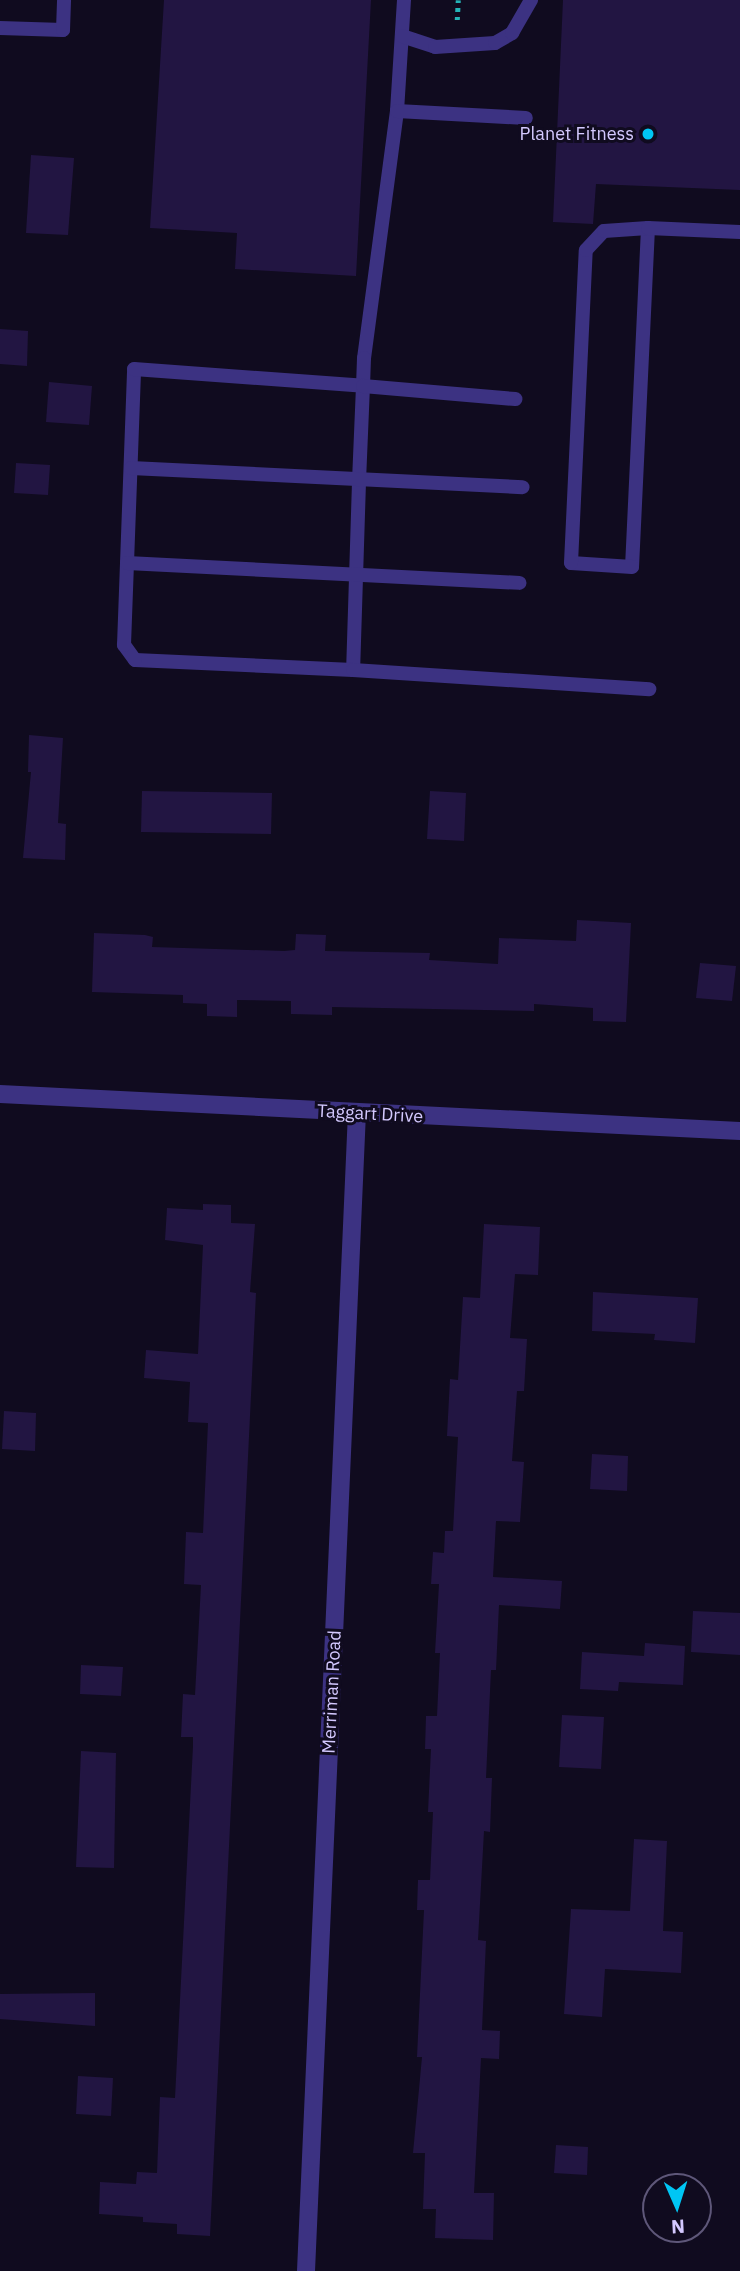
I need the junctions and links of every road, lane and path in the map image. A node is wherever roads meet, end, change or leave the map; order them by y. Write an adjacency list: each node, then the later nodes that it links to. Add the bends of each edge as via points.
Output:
1 (64, 0): 4 (lane, via 64,30)
2 (404, 0): 5 (lane)
3 (531, 0): 5 (lane, via 512,33 495,43 435,47)
4 (0, 28)
5 (402, 36): 6 (lane)
6 (397, 111): 7 (lane); 10 (lane, via 373,272)
7 (526, 118)
8 (648, 228): 8 (lane, via 604,231 586,250 571,563 632,567); 9 (lane)
9 (740, 232)
10 (363, 386): 11 (lane); 12 (lane, via 134,369); 13 (lane)
11 (515, 399)
12 (131, 468): 13 (lane); 15 (lane)
13 (359, 482): 14 (lane); 16 (lane)
14 (523, 487)
15 (127, 563): 16 (lane); 18 (lane, via 124,645 135,660)
16 (356, 573): 17 (lane); 18 (lane)
17 (519, 583)
18 (352, 670): 19 (lane)
19 (649, 689)
20 (0, 1094): 21 (street, Taggart Drive)
21 (357, 1113): 22 (street, Taggart Drive); 23 (street, Merriman Road)
22 (740, 1132)
23 (306, 2271)

